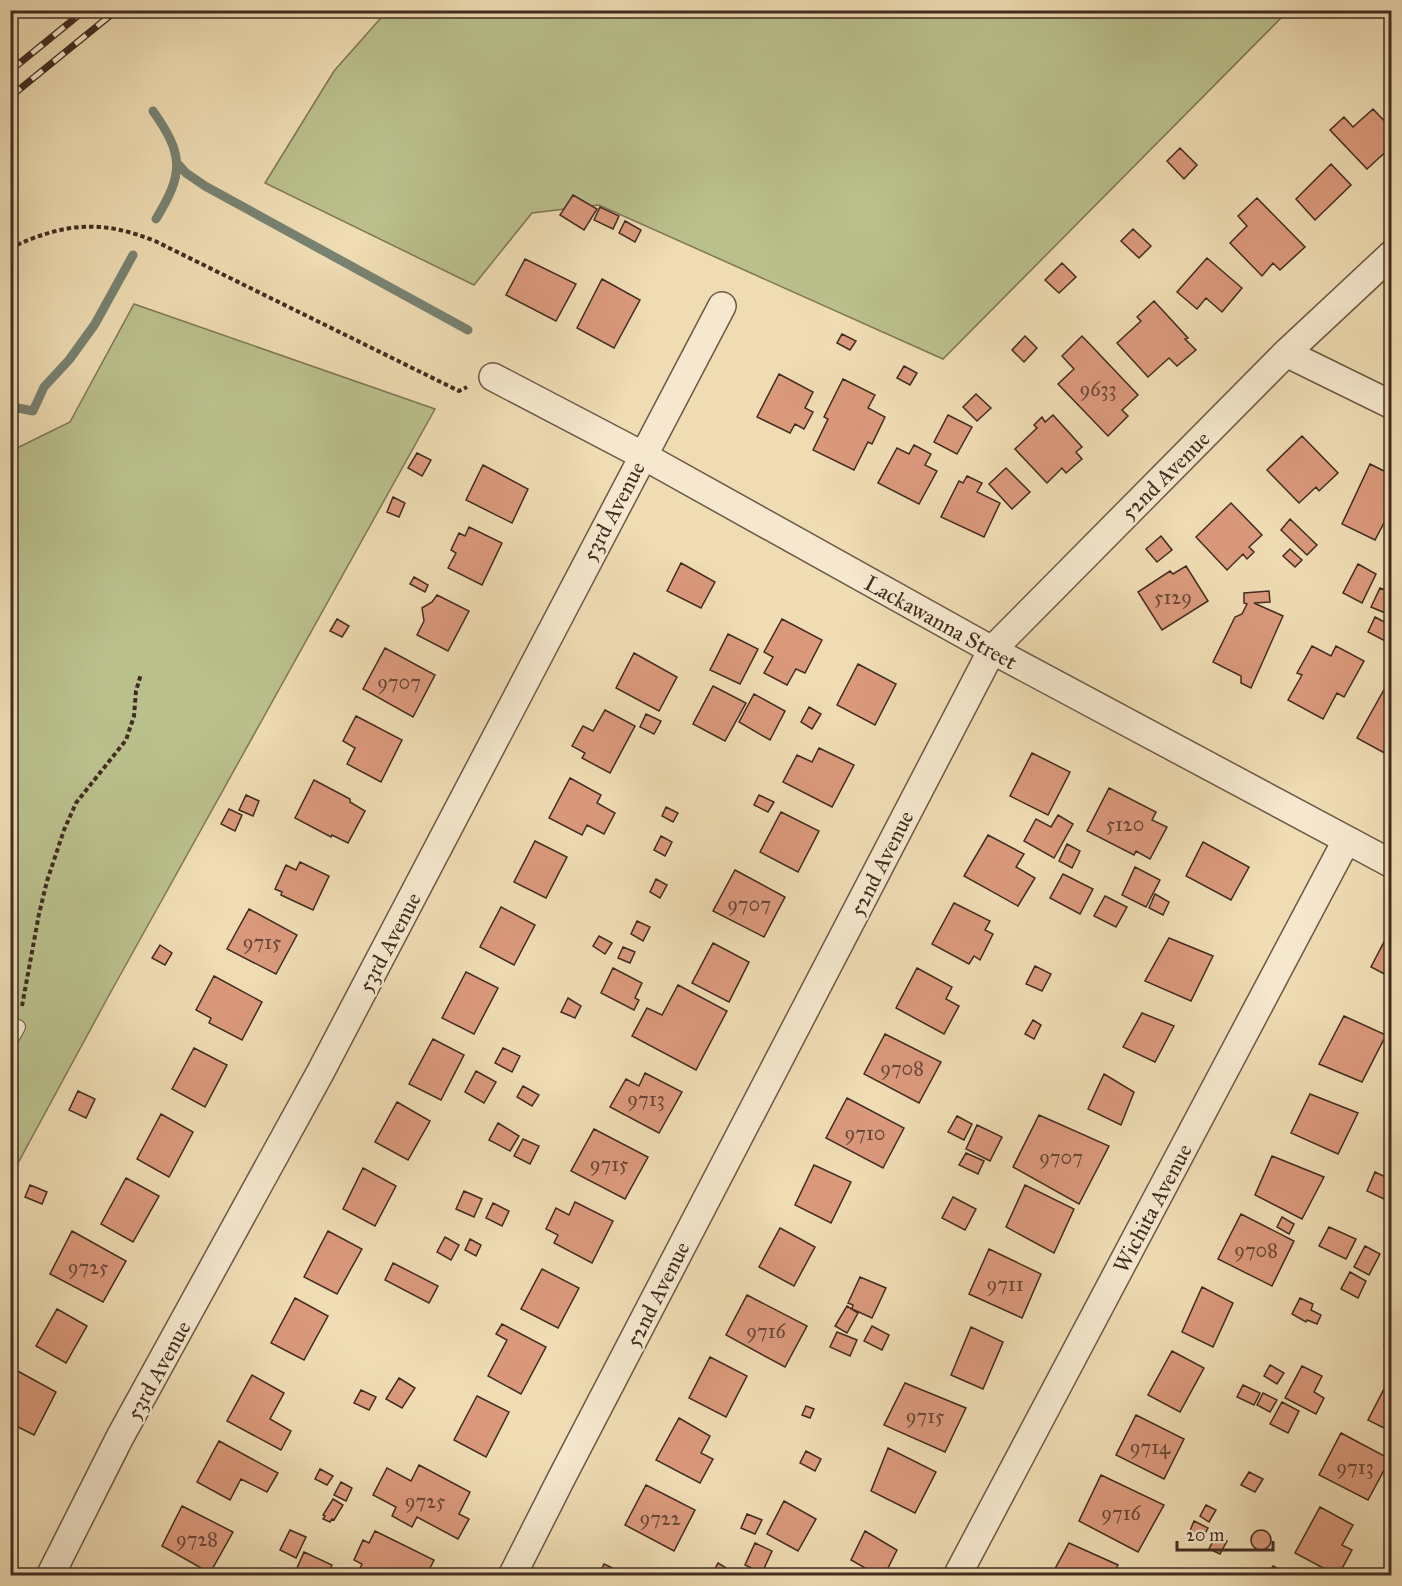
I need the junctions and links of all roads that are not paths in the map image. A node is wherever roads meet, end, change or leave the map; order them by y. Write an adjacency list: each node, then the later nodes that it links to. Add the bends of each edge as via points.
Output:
1 (1392, 254): 3 (street, 52nd Avenue)
2 (722, 306): 6 (street, 53rd Avenue)
3 (1286, 352): 5 (street); 7 (street, 52nd Avenue)
4 (493, 377): 6 (street, Lackawanna Street)
5 (1392, 405)
6 (642, 455): 7 (street, Lackawanna Street); 12 (street, 53rd Avenue, via 320,1073 120,1437)
7 (992, 650): 8 (street, Lackawanna Street); 13 (street, 52nd Avenue)
8 (1346, 841): 9 (street, Lackawanna Street); 14 (street, Wichita Avenue)
9 (1392, 864)
10 (18, 1027): 11 (lane)
11 (10, 1041)
12 (50, 1575)
13 (513, 1575)
14 (957, 1575)

